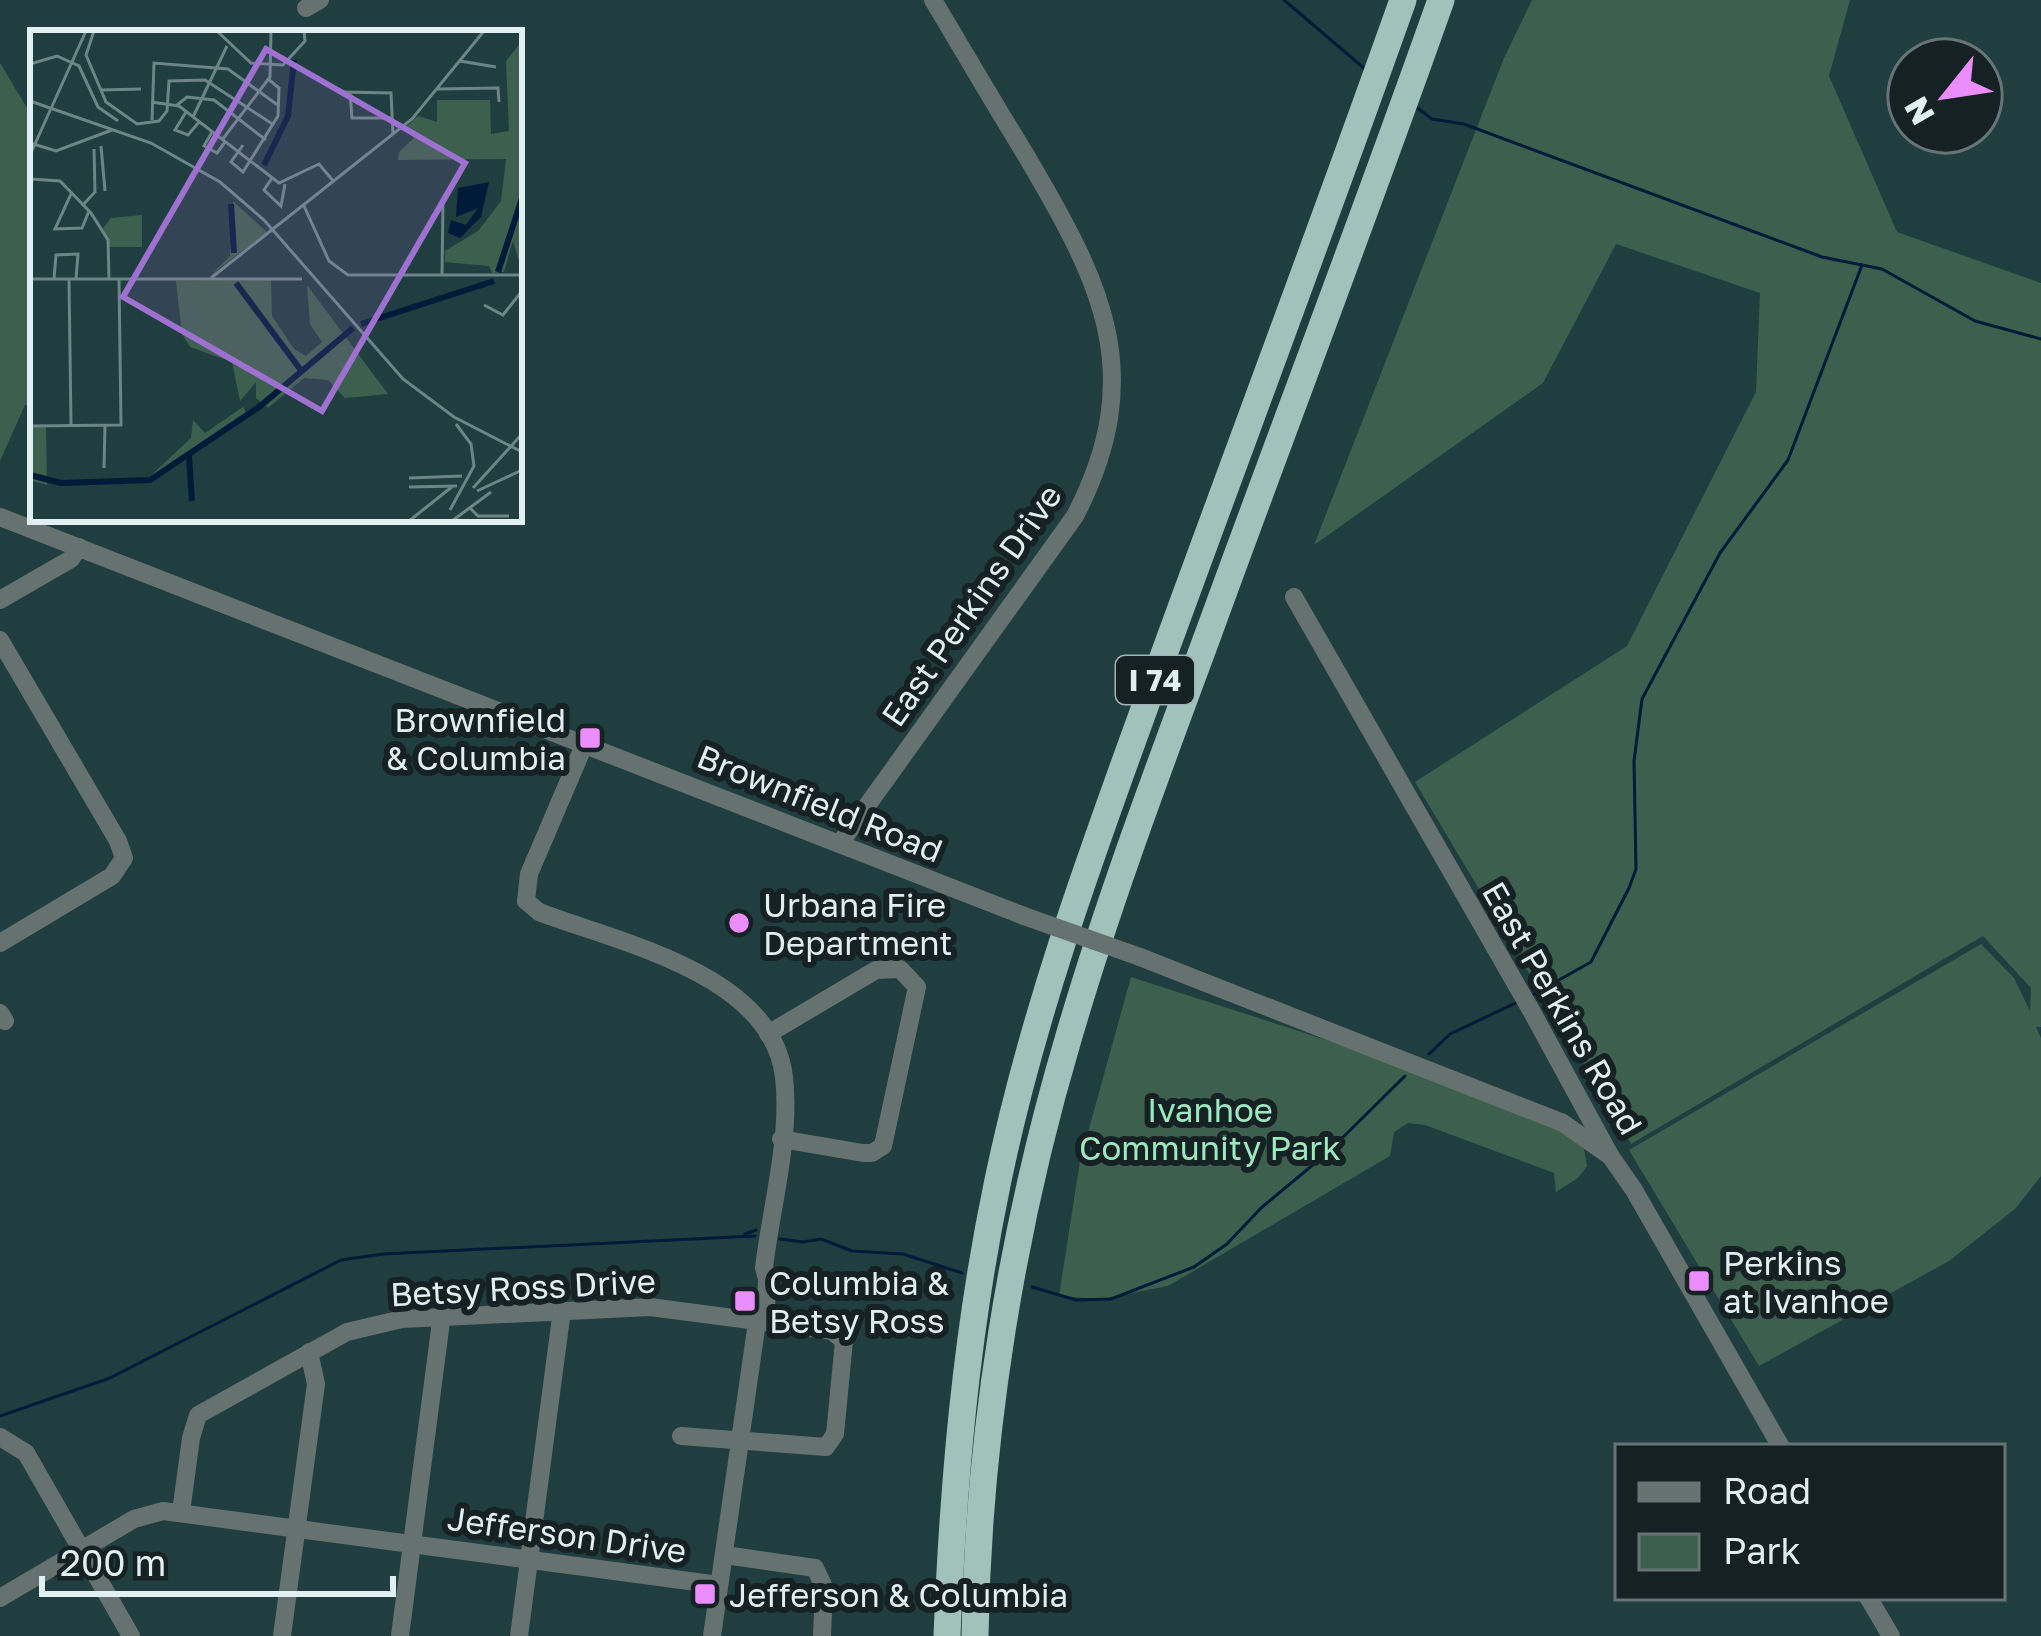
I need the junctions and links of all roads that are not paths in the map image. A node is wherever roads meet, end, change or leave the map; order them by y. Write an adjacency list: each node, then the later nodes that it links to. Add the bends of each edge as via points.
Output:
1 (933, 0): 10 (street, East Perkins Drive, via 1078,247 1102,306 1112,373 1106,440 1055,547)
2 (1403, 0): 38 (highway, I 74, via 1100,830 1020,1083 969,1347)
3 (1441, 0): 39 (highway, I 74, via 1131,844 1069,1036 1004,1334)
4 (0, 517): 5 (street, Brownfield Road)
5 (79, 547): 7 (street); 9 (street, Brownfield Road)
6 (1294, 598): 14 (street, East Perkins Road)
7 (0, 600)
8 (0, 640): 11 (street, via 118,841 123,863)
9 (585, 743): 10 (street, Brownfield Road); 12 (street, via 529,874 526,901 720,982)
10 (841, 842): 14 (street, Brownfield Road, bridge, via 1563,1123)
11 (0, 943)
12 (768, 1034): 13 (street, via 784,1076); 13 (street, via 876,970 900,970 917,987 883,1146 863,1153)
13 (781, 1139): 17 (street, via 751,1312)
14 (1611, 1156): 22 (street, East Perkins Road)
15 (562, 1310): 16 (street, Betsy Ross Drive); 17 (street, Betsy Ross Drive, via 650,1307); 28 (street)
16 (442, 1315): 18 (street, Betsy Ross Drive, via 371,1325); 25 (street)
17 (757, 1322): 21 (street); 21 (street, Betsy Ross Drive, via 839,1335 846,1348 838,1416 831,1443 818,1449)
18 (309, 1352): 23 (street, Betsy Ross Drive, via 198,1414); 24 (street, via 316,1384)
19 (681, 1436): 21 (street)
20 (0, 1437): 26 (street, via 26,1453)
21 (740, 1439): 27 (street)
22 (1779, 1444)
23 (182, 1512): 24 (street, Jefferson Drive); 26 (street, Jefferson Drive, via 146,1514)
24 (297, 1528): 25 (street, Jefferson Drive); 33 (street)
25 (414, 1544): 28 (street, Jefferson Drive); 34 (street)
26 (82, 1550): 30 (street, Jefferson Drive); 32 (street)
27 (724, 1555): 29 (street); 37 (street, via 814,1568 824,1588)
28 (531, 1559): 29 (street, Jefferson Drive); 35 (street)
29 (719, 1585): 36 (street)
30 (0, 1598)
31 (1870, 1600): 40 (street)
32 (131, 1636)
33 (282, 1636)
34 (400, 1636)
35 (519, 1636)
36 (712, 1636)
37 (822, 1636)
38 (947, 1636)
39 (975, 1636)
40 (1891, 1636)

